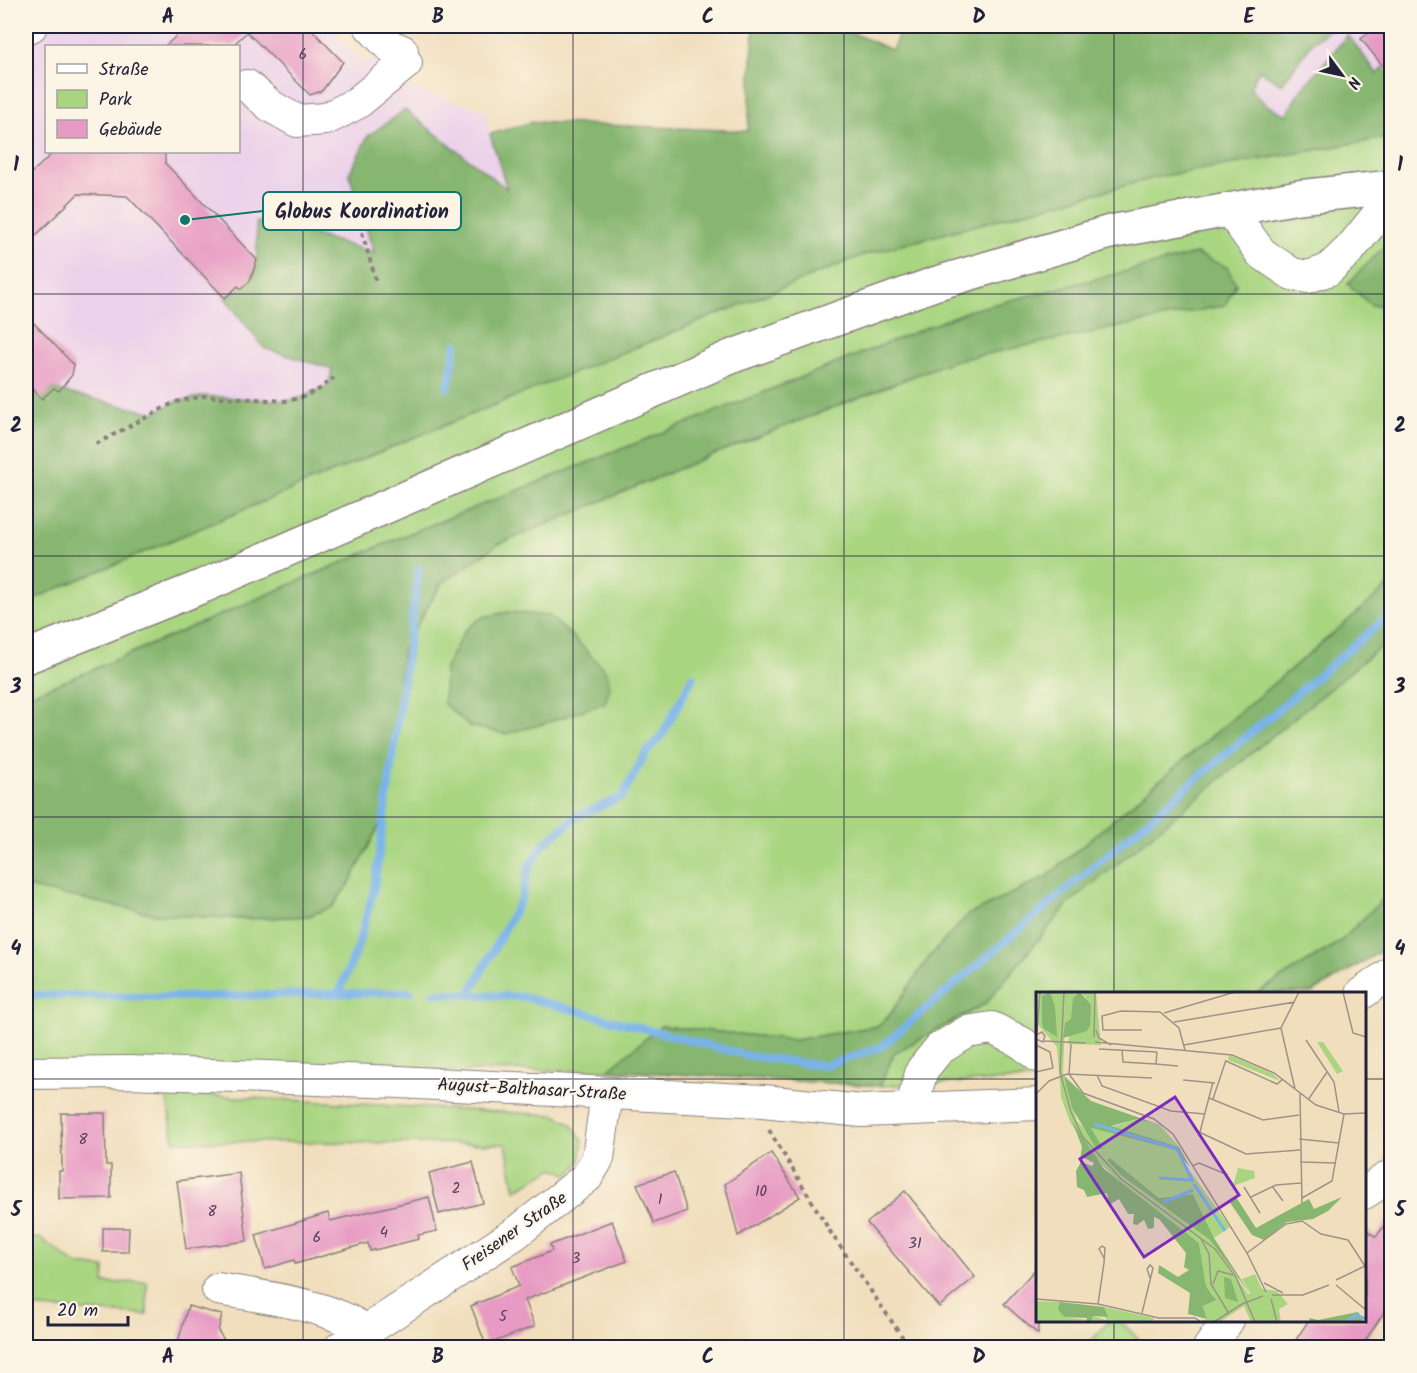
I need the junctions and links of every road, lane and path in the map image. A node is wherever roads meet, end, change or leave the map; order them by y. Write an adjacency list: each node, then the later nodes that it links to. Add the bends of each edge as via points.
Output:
1 (32, 26): 4 (street)
2 (370, 26): 3 (street, via 388,45 402,51)
3 (394, 26)
4 (26, 28)
5 (406, 63): 6 (street, via 357,103 326,119 297,121)
6 (247, 86)
7 (1391, 188): 8 (highway, via 1298,197); 8 (street, via 1377,216 1351,248 1328,270 1308,277 1292,274 1261,253)
8 (1229, 209): 13 (highway, via 1110,232 934,284 733,356 203,586)
9 (357, 215): 10 (path)
10 (375, 281)
11 (334, 378): 12 (path, via 318,390 287,401 205,396 175,402)
12 (96, 444)
13 (26, 657)
14 (1392, 972): 15 (street)
15 (1362, 992)
16 (1036, 1054): 21 (street, via 992,1028 967,1032 939,1049 922,1070)
17 (26, 1073): 18 (street, August-Balthasar-Straße, via 129,1072)
18 (607, 1093): 19 (street, August-Balthasar-Straße); 26 (street, Freisener Straße, via 598,1158 587,1177 516,1233)
19 (763, 1101): 21 (street, August-Balthasar-Straße, via 862,1111); 28 (path, via 766,1126 831,1233)
20 (1036, 1104): 21 (street, August-Balthasar-Straße)
21 (911, 1109)
22 (1392, 1175): 23 (street)
23 (1366, 1192)
24 (218, 1289): 26 (street, via 282,1300 339,1316)
25 (1227, 1322): 29 (street)
26 (366, 1331): 27 (street, Freisener Straße)
27 (340, 1347)
28 (910, 1347)
29 (1209, 1347)

